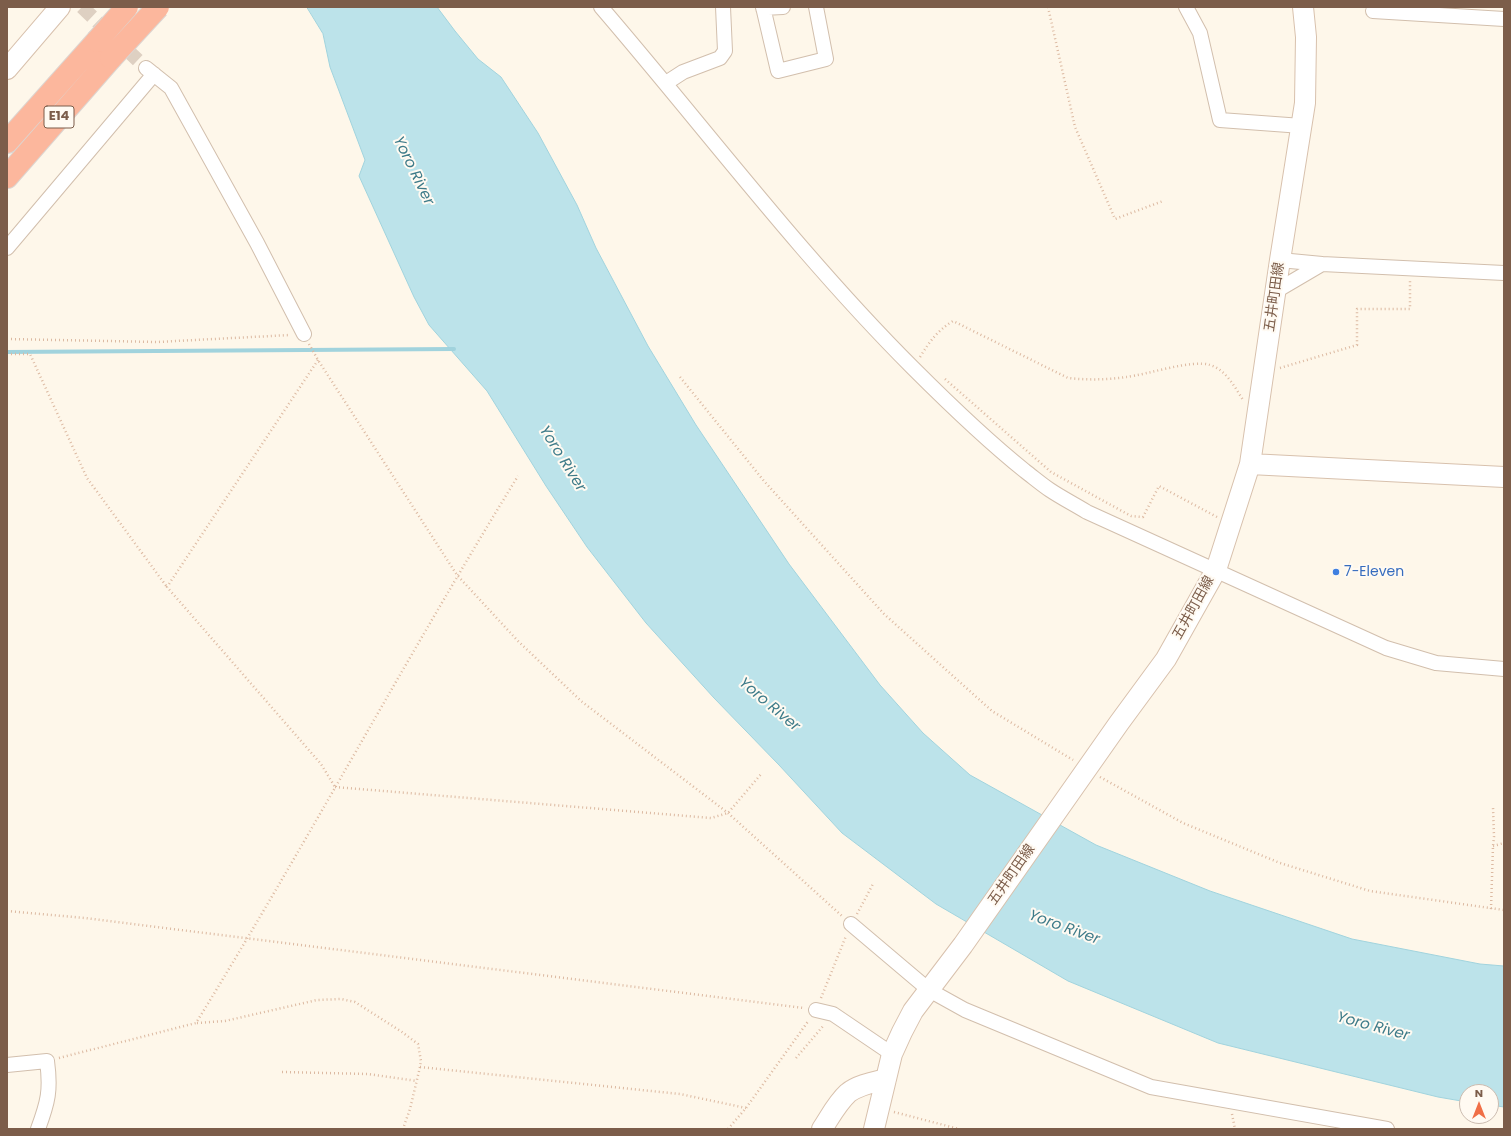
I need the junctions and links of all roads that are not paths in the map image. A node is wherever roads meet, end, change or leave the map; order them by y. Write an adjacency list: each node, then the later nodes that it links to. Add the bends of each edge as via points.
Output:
1 (60, 7): 14 (main road)
2 (127, 7): 17 (highway, E14, bridge)
3 (158, 7): 18 (highway, E14, bridge)
4 (601, 7): 15 (street)
5 (723, 7): 15 (street, via 725,51 720,58 683,72)
6 (783, 7): 10 (street)
7 (816, 7): 10 (street, via 826,59 778,71)
8 (1186, 7): 16 (street, via 1200,33 1220,120)
9 (1304, 7): 16 (main road, 五井町田線, via 1306,78)
10 (763, 8)
11 (1374, 11): 12 (street)
12 (1486, 12): 13 (street)
13 (1504, 19)
14 (7, 69)
15 (666, 83): 27 (street, via 750,188 835,286 974,428 1049,489 1087,512)
16 (1302, 126): 20 (main road, 五井町田線)
17 (7, 142)
18 (7, 177)
19 (7, 248): 24 (street, via 150,71 171,88)
20 (1280, 260): 21 (street); 23 (main road, 五井町田線)
21 (1322, 264): 22 (street); 23 (street)
22 (1504, 273)
23 (1276, 291): 25 (main road, 五井町田線)
24 (304, 334)
25 (1250, 464): 26 (main road); 27 (main road, 五井町田線)
26 (1504, 477)
27 (1216, 570): 28 (street, via 1386,648 1436,663); 30 (main road, 五井町田線, via 1166,658 1082,763 963,945)
28 (1504, 669)
29 (851, 924): 30 (street)
30 (929, 990): 32 (main road, 五井町田線, via 913,1011); 38 (street, via 965,1010 1151,1087)
31 (816, 1010): 32 (street, via 833,1014)
32 (892, 1054): 34 (main road, 五井町田線)
33 (7, 1065): 35 (street, via 47,1061 50,1081 47,1104)
34 (886, 1079): 36 (main road, via 848,1092); 37 (main road, 五井町田線)
35 (38, 1129)
36 (822, 1129)
37 (874, 1129)
38 (1387, 1129)

